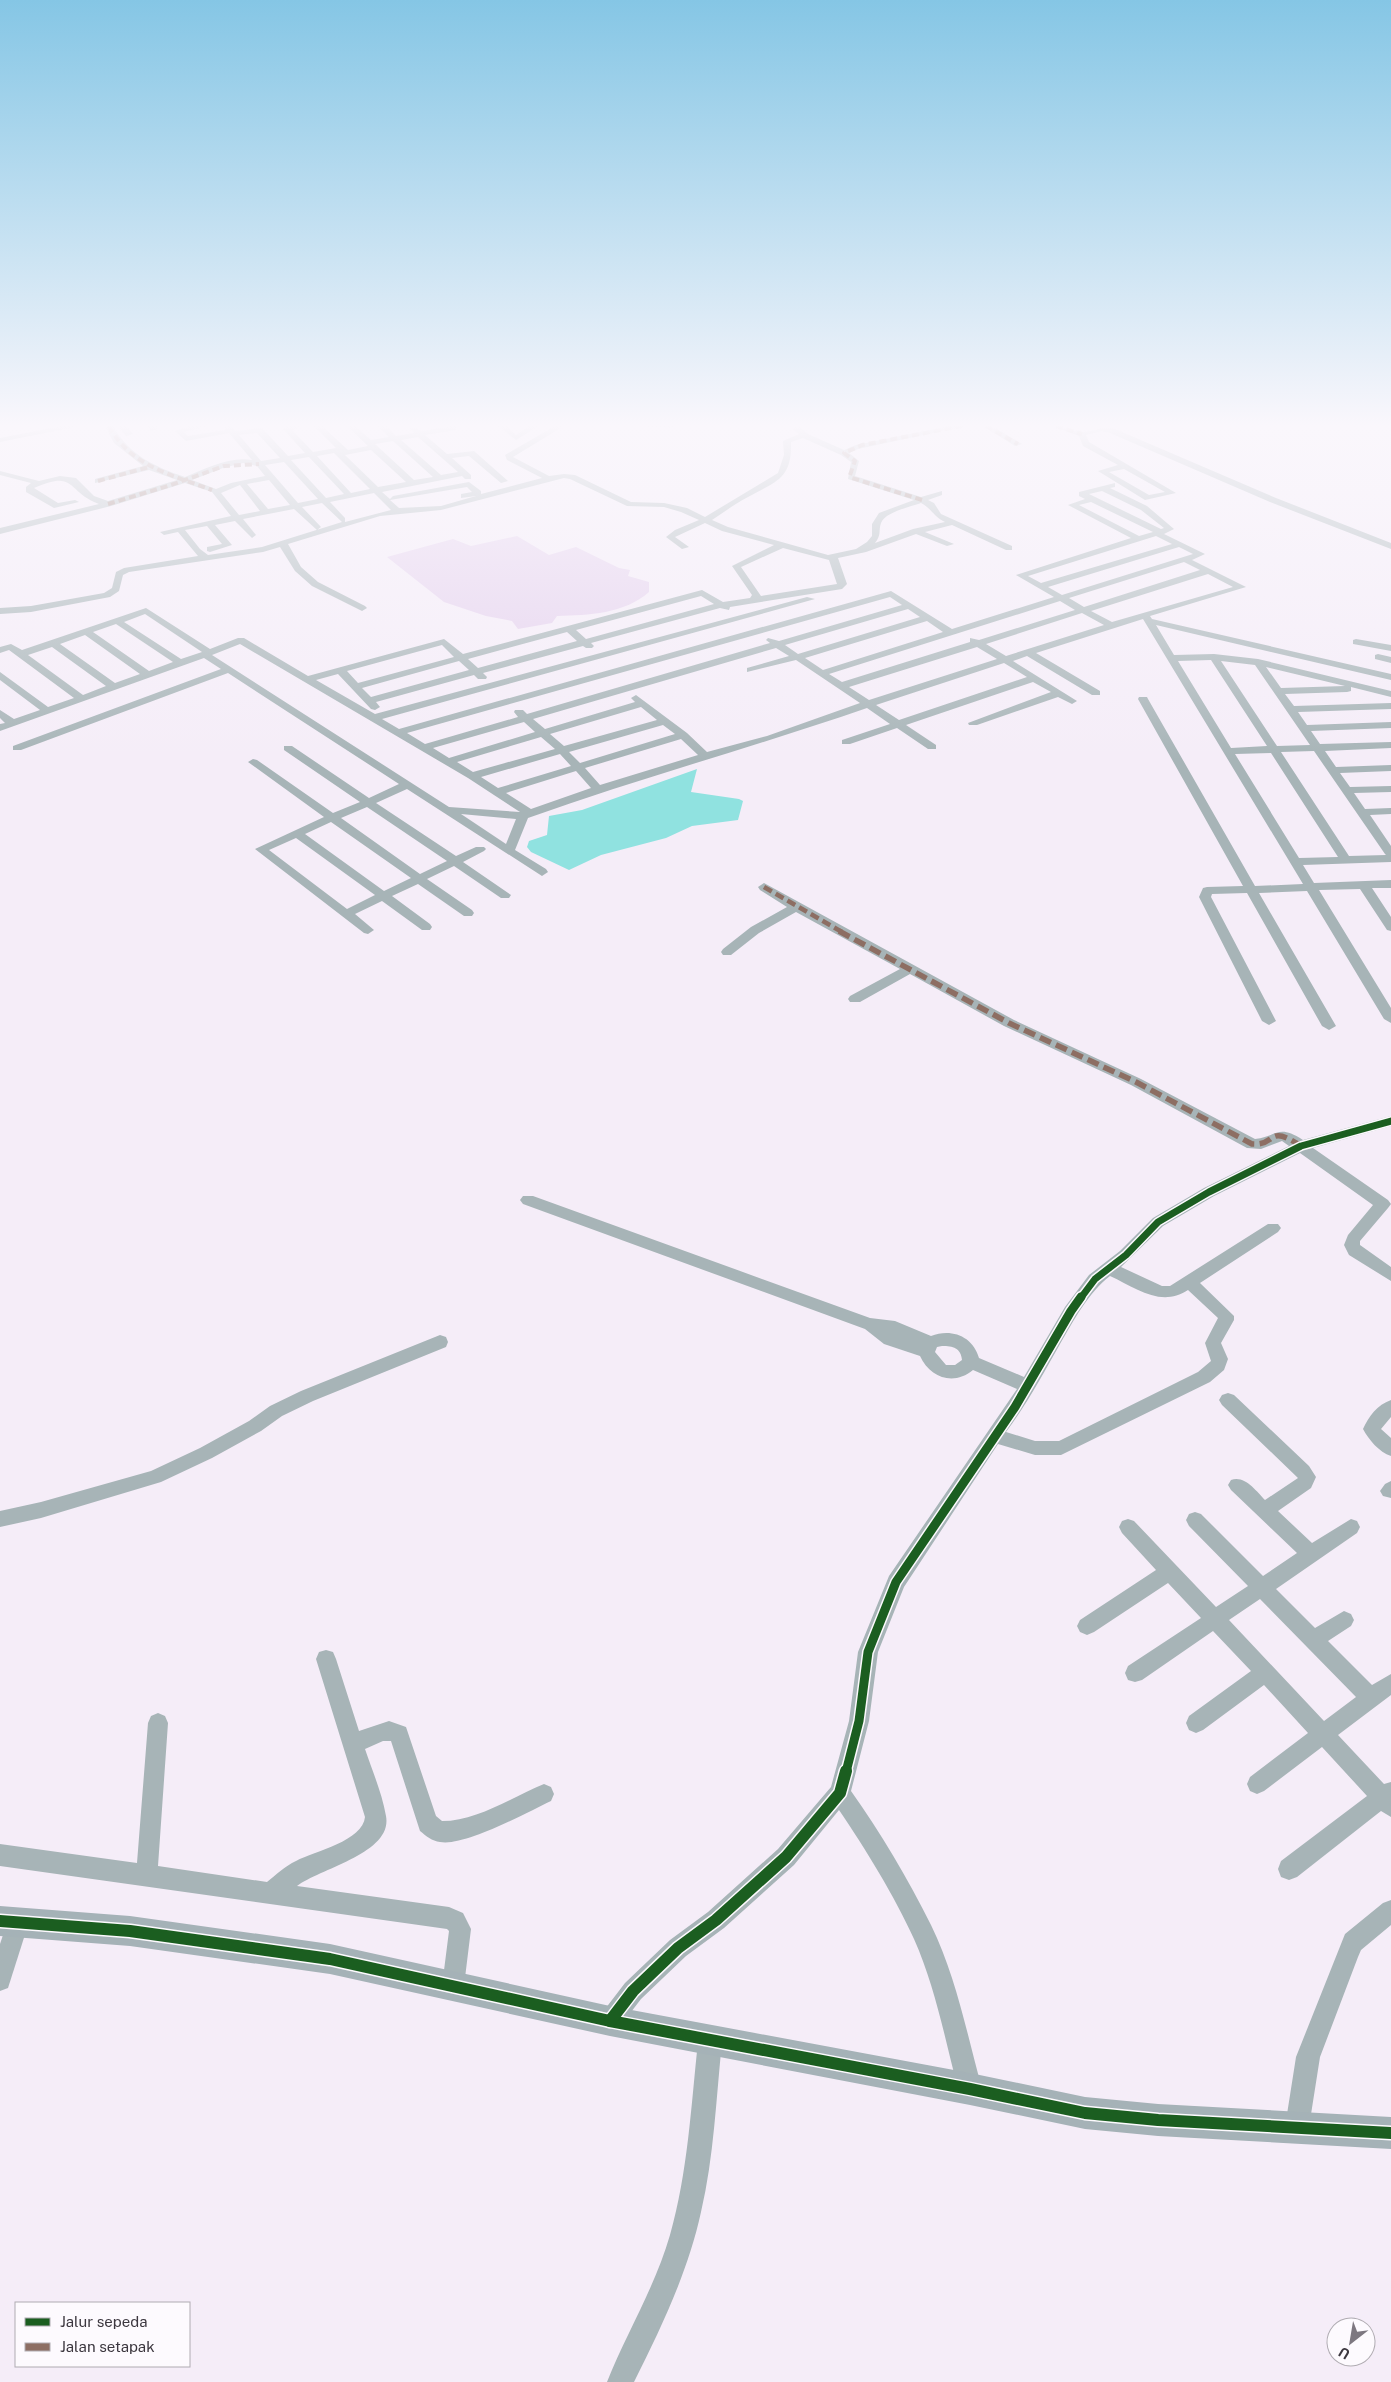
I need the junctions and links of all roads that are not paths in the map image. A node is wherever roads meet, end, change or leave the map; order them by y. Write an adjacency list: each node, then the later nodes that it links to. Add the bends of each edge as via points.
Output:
1 (186, 537): 24 (street)
2 (221, 537): 24 (street, via 228,545)
3 (305, 537): 16 (street)
4 (670, 537): 21 (street)
5 (751, 537): 19 (street)
6 (875, 537): 23 (street)
7 (901, 537): 23 (street)
8 (932, 537): 17 (street)
9 (985, 537): 22 (street)
10 (1140, 537): 14 (street)
11 (1167, 537): 18 (street)
12 (1370, 537): 15 (street)
13 (1387, 537): 15 (street)
14 (1137, 538): 29 (street, via 1020,574)
15 (1377, 540): 20 (street)
16 (283, 544): 25 (street); 35 (street, via 298,569 315,584)
17 (950, 544)
18 (1179, 544): 27 (street, via 1201,554); 29 (street)
19 (780, 546): 26 (street); 32 (street, via 736,566 757,595)
20 (1391, 546)
21 (685, 547)
22 (1009, 548)
23 (859, 551): 26 (street)
24 (197, 552): 25 (street)
25 (206, 558): 36 (street, via 123,571 116,589 107,595 31,609)
26 (833, 558): 32 (street, via 842,584 839,587)
27 (1184, 559): 28 (street); 30 (street)
28 (1208, 571): 37 (street); 40 (street, via 1241,587)
29 (1041, 586): 30 (street)
30 (1061, 597): 37 (street); 45 (street)
31 (810, 599): 38 (street)
32 (753, 600): 33 (street)
33 (722, 605): 38 (street); 43 (street, via 702,593); 48 (street)
34 (908, 606): 39 (street); 44 (street, via 890,594); 51 (street)
35 (362, 608)
36 (0, 610)
37 (1085, 610): 42 (street); 52 (street)
38 (739, 617): 44 (street); 59 (street)
39 (927, 618): 45 (street); 60 (street)
40 (1147, 618): 42 (street); 64 (street); 77 (street)
41 (117, 621): 46 (street); 56 (street, via 146,612); 68 (street)
42 (1112, 626): 58 (street)
43 (569, 629): 48 (street); 63 (street)
44 (758, 631): 51 (street); 72 (street)
45 (953, 631): 52 (street); 74 (street)
46 (86, 632): 50 (street); 76 (street)
47 (0, 638): 53 (street)
48 (584, 642): 59 (street); 73 (street)
49 (1356, 642): 54 (street)
50 (53, 643): 57 (street); 84 (street)
51 (776, 643): 60 (street); 82 (street)
52 (978, 643): 66 (street); 83 (street)
53 (11, 647): 55 (street); 57 (street)
54 (1391, 648)
55 (0, 650)
56 (208, 653): 68 (street); 69 (street); 79 (street, via 241,640)
57 (21, 654): 91 (street)
58 (1028, 654): 66 (street); 89 (street)
59 (601, 656): 72 (street); 81 (street)
60 (797, 657): 71 (street); 74 (street)
61 (1214, 657): 64 (street); 67 (street); 122 (street)
62 (1378, 657): 65 (street)
63 (461, 658): 70 (street, via 444,642); 73 (street); 80 (street)
64 (1170, 658): 123 (street)
65 (1391, 660)
66 (1006, 661): 78 (street); 97 (street)
67 (1258, 662): 85 (street); 87 (street)
68 (180, 663): 76 (street)
69 (229, 669): 117 (street); 131 (street)
70 (340, 670): 79 (street); 80 (street)
71 (750, 670)
72 (618, 671): 82 (street); 95 (street)
73 (477, 672): 81 (street); 94 (street)
74 (822, 673): 83 (street)
75 (0, 675): 100 (street)
76 (148, 675): 84 (street)
77 (1391, 677)
78 (1034, 678): 88 (street); 107 (street)
79 (307, 679): 103 (street)
80 (357, 686): 94 (street)
81 (492, 686): 95 (street); 103 (street)
82 (637, 686): 86 (street); 92 (street)
83 (842, 686): 97 (street)
84 (114, 687): 91 (street)
85 (1366, 688): 87 (street); 90 (street)
86 (625, 689): 92 (street); 102 (street)
87 (1278, 691): 99 (street)
88 (1058, 693): 96 (street); 105 (street)
89 (1096, 693)
90 (1391, 694)
91 (82, 698): 100 (street)
92 (645, 699): 104 (street); 112 (street)
93 (1143, 699): 158 (street)
94 (370, 700): 103 (street)
95 (507, 701): 102 (street); 111 (street)
96 (1072, 701)
97 (868, 704): 107 (street); 124 (street, via 771,738)
98 (1391, 706): 99 (street)
99 (1291, 709): 110 (street)
100 (47, 711): 106 (street)
101 (0, 714): 106 (street)
102 (524, 716): 112 (street); 119 (street)
103 (378, 717): 111 (street)
104 (666, 721): 113 (street); 121 (street)
105 (973, 723)
106 (13, 724): 109 (street)
107 (899, 725): 114 (street); 116 (street)
108 (1391, 726): 110 (street)
109 (0, 728)
110 (1304, 728): 120 (street)
111 (396, 733): 119 (street)
112 (543, 733): 121 (street); 126 (street)
113 (683, 735): 124 (street); 127 (street)
114 (846, 742)
115 (1391, 745): 120 (street)
116 (932, 747)
117 (17, 748)
118 (288, 748): 136 (street)
119 (422, 748): 126 (street)
120 (1318, 748): 122 (street); 129 (street)
121 (562, 750): 127 (street); 130 (street)
122 (1274, 750): 123 (street); 149 (street)
123 (1228, 751): 151 (street)
124 (705, 756): 132 (street)
125 (253, 762): 141 (street)
126 (447, 762): 130 (street)
127 (579, 767): 132 (street); 135 (street)
128 (1391, 768): 129 (street)
129 (1333, 770): 134 (street)
130 (472, 776): 135 (street)
131 (407, 785): 136 (street); 137 (street)
132 (598, 789): 140 (street)
133 (1391, 789): 134 (street)
134 (1347, 790): 139 (street)
135 (497, 792): 140 (street)
136 (367, 802): 141 (street); 150 (street)
137 (447, 810): 140 (street); 146 (street)
138 (1391, 811): 139 (street)
139 (1362, 812): 143 (street)
140 (526, 815): 146 (street)
141 (332, 818): 142 (street); 153 (street)
142 (297, 833): 160 (street); 163 (street, via 261,849)
143 (1378, 834): 144 (street); 147 (street)
144 (1391, 834)
145 (480, 849): 150 (street)
146 (509, 851): 152 (street)
147 (1391, 854)
148 (1391, 858): 149 (street)
149 (1346, 860): 151 (street)
150 (455, 862): 153 (street); 159 (street)
151 (1295, 862): 157 (street)
152 (542, 872)
153 (419, 879): 160 (street); 162 (street)
154 (1391, 884): 155 (street)
155 (1364, 885): 157 (street); 165 (street)
156 (764, 887): 161 (street)
157 (1310, 887): 158 (street); 170 (street)
158 (1251, 889): 171 (street, via 1205,892); 172 (street)
159 (505, 895)
160 (383, 896): 163 (street); 164 (street)
161 (796, 907): 167 (street, via 755,930); 168 (street)
162 (468, 913)
163 (346, 914): 166 (street)
164 (426, 927)
165 (1391, 927)
166 (368, 930)
167 (727, 952)
168 (910, 969): 169 (street); 174 (street, via 1009,1023 1136,1082 1252,1144 1258,1145 1279,1135)
169 (855, 999)
170 (1391, 1019)
171 (1269, 1021)
172 (1329, 1026)
173 (1391, 1121): 174 (street)
174 (1301, 1146): 176 (street, via 1366,1194); 178 (street, via 1209,1192 1158,1222 1126,1255)
175 (528, 1200): 182 (street, via 869,1324 890,1339)
176 (1387, 1202): 179 (street, via 1353,1239 1352,1245 1355,1251)
177 (1273, 1228): 180 (street)
178 (1108, 1268): 180 (street, via 1166,1293); 184 (street, via 1071,1311)
179 (1391, 1275)
180 (1189, 1282): 187 (street, via 1226,1316 1213,1343 1221,1359 1220,1364 1204,1377 1061,1448 1034,1450)
181 (440, 1342): 191 (street, via 276,1411 256,1426 155,1477 42,1510)
182 (929, 1348): 183 (street, via 941,1339 953,1339 964,1344); 183 (street, via 930,1362 939,1370 952,1374 964,1370)
183 (971, 1362): 184 (street)
184 (1027, 1386): 187 (street)
185 (1228, 1400): 190 (street, via 1307,1477 1305,1482)
186 (1391, 1407): 188 (street, via 1376,1420 1372,1429)
187 (994, 1435): 212 (street, via 896,1582 868,1652 859,1721)
188 (1391, 1449)
189 (1237, 1485): 190 (street)
190 (1264, 1511): 195 (street)
191 (0, 1518)
192 (1195, 1520): 197 (street)
193 (1128, 1527): 196 (street)
194 (1351, 1527): 195 (street)
195 (1311, 1554): 197 (street)
196 (1170, 1571): 198 (street); 200 (street)
197 (1262, 1588): 198 (street); 201 (street)
198 (1215, 1619): 203 (street); 204 (street)
199 (1344, 1620): 201 (street)
200 (1087, 1626)
201 (1313, 1640): 206 (street)
202 (326, 1659): 210 (street)
203 (1265, 1672): 208 (street); 209 (street)
204 (1135, 1673)
205 (1391, 1683): 206 (street)
206 (1371, 1698): 209 (street)
207 (158, 1723): 217 (street)
208 (1196, 1723)
209 (1323, 1734): 211 (street); 214 (street)
210 (352, 1744): 213 (street, via 387,1730 399,1734 428,1823 440,1832 477,1824); 218 (street, via 376,1817 374,1831 361,1843 302,1870)
211 (1257, 1784)
212 (840, 1793): 223 (street, via 786,1857 716,1920 678,1948 633,1991); 225 (street, via 867,1832 923,1933 942,1984)
213 (544, 1794)
214 (1388, 1798): 216 (street)
215 (0, 1855): 217 (street)
216 (1289, 1869)
217 (147, 1874): 218 (street)
218 (271, 1892): 222 (street, via 450,1918 460,1930)
219 (1391, 1911): 226 (street, via 1353,1942 1348,1953 1308,2057)
220 (9, 1922): 221 (street); 222 (street, via 130,1931 281,1951)
221 (0, 1980)
222 (453, 1986): 223 (street)
223 (610, 2021): 224 (street)
224 (710, 2042): 225 (street); 228 (street, via 696,2176 683,2234 655,2311)
225 (970, 2089): 226 (street, via 1085,2113)
226 (1297, 2127): 227 (street)
227 (1391, 2133)
228 (620, 2382)

